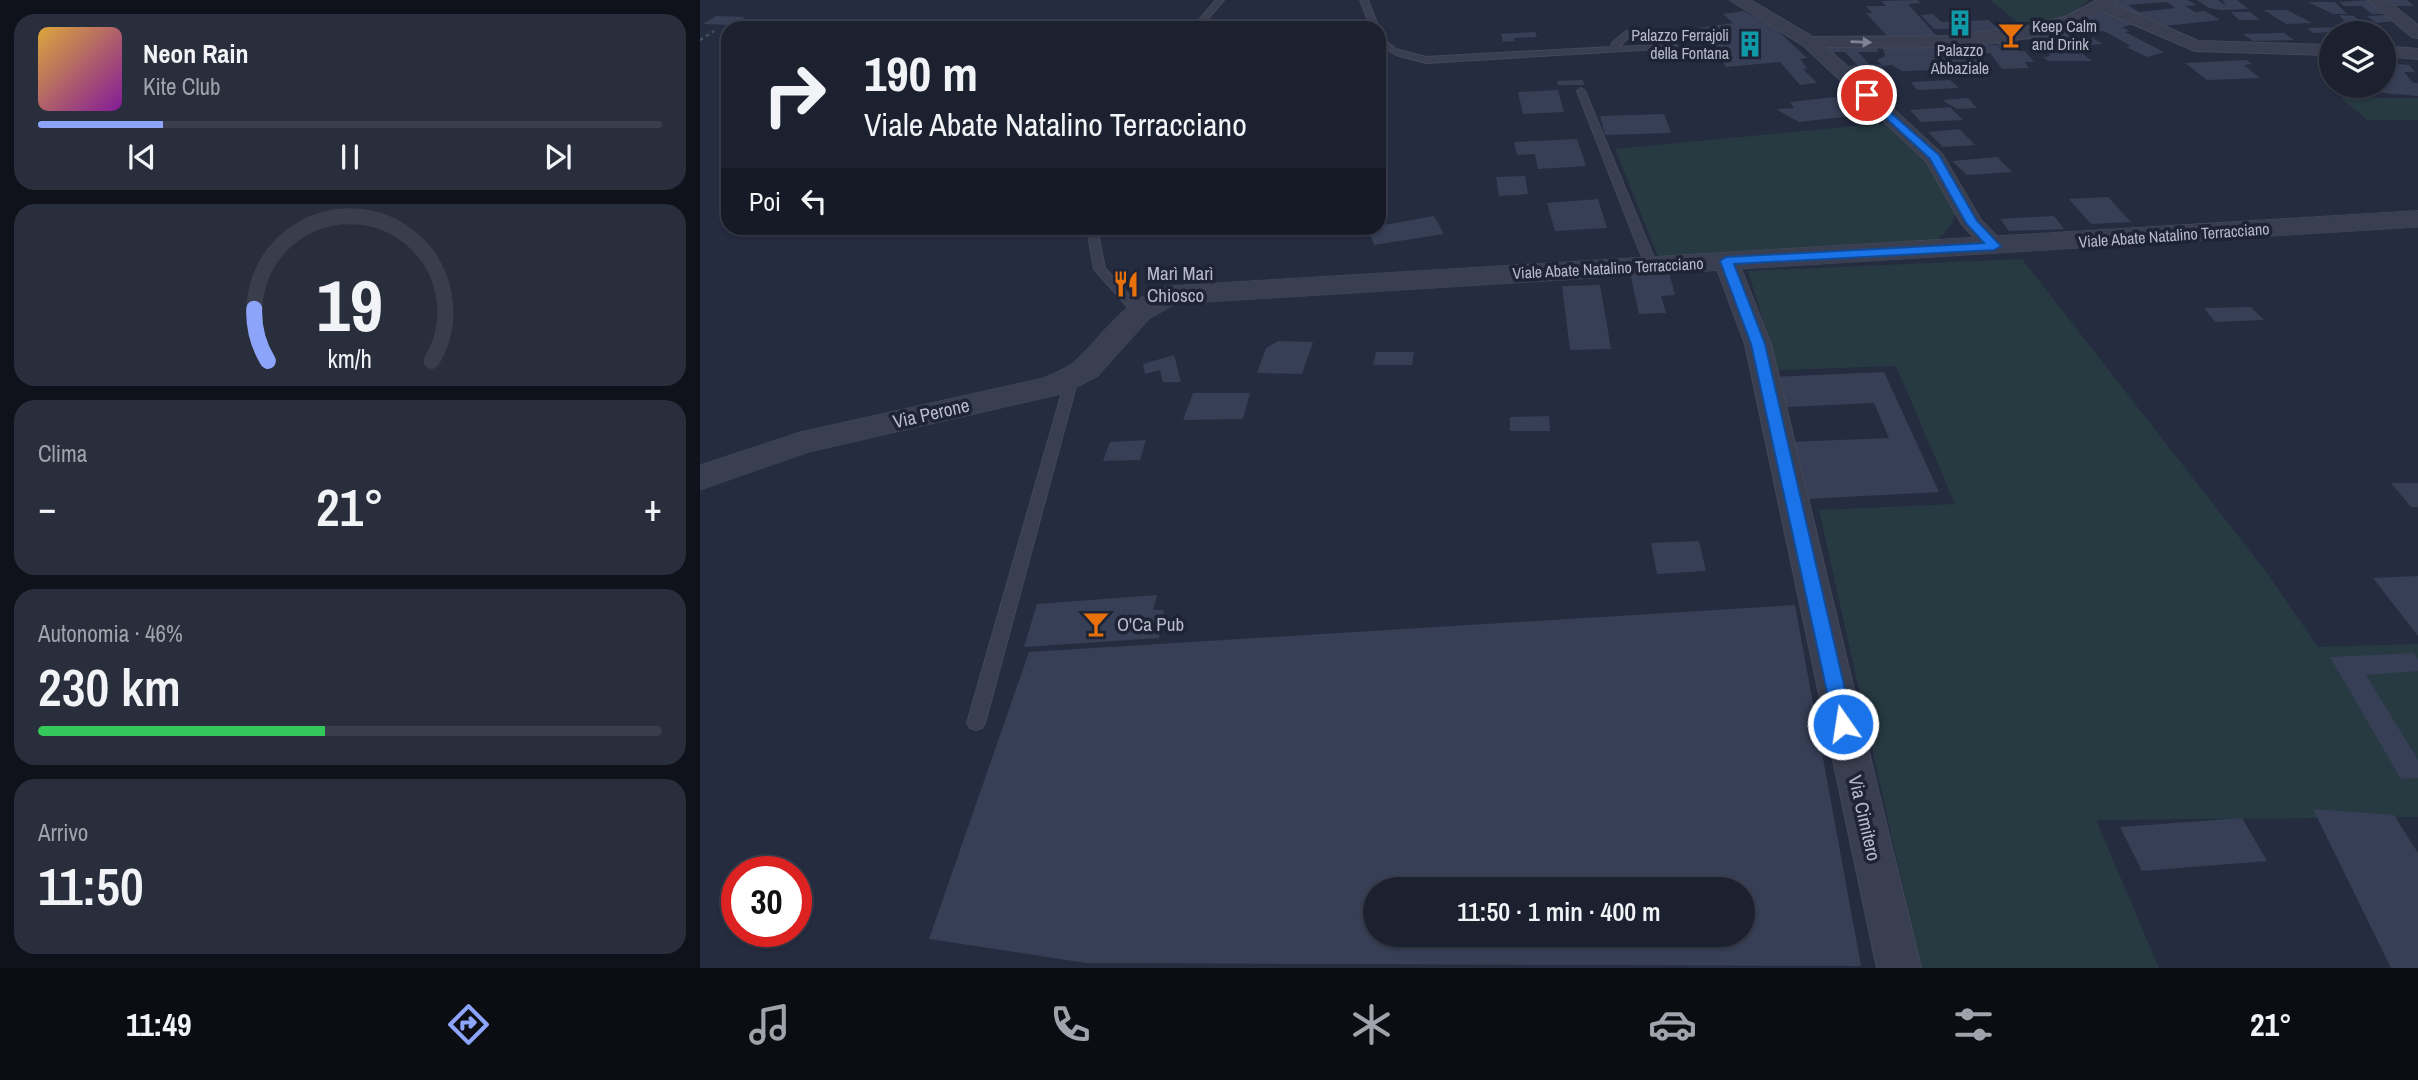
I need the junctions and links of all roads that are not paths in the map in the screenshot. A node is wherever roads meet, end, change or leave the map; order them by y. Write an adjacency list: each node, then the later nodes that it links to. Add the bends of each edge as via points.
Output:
1 (1220, 0): 6 (lane)
2 (1364, 0): 7 (lane)
3 (1738, 0): 10 (street)
4 (2376, 0): 8 (street)
5 (2106, 2): 10 (street, one-way to 5, via 1950,41 2053,27); 14 (street, via 2194,46)
6 (1202, 21)
7 (1372, 21)
8 (2418, 32)
9 (1629, 33): 13 (lane)
10 (1810, 42): 20 (street, via 1935,158 1972,223)
11 (1673, 46): 13 (lane)
12 (1386, 47): 13 (lane, via 1426,60)
13 (1615, 50)
14 (2319, 50)
15 (2396, 52): 16 (street)
16 (2418, 54)
17 (1581, 91): 22 (lane)
18 (2418, 219): 20 (street, Viale Abate Natalino Terracciano)
19 (1093, 235): 23 (lane, via 1100,269)
20 (1994, 246): 21 (street, Viale Abate Natalino Terracciano)
21 (1726, 261): 22 (street, Viale Abate Natalino Terracciano); 27 (street, Via Cimitero, via 1758,344)
22 (1651, 265): 23 (street, Viale Abate Natalino Terracciano, via 1206,291 1168,295)
23 (1138, 312): 24 (street, Via Perone, via 1086,369)
24 (1073, 375): 25 (street, Via Perone, via 1054,386 800,443); 26 (lane)
25 (700, 478)
26 (976, 723)
27 (1899, 968)

